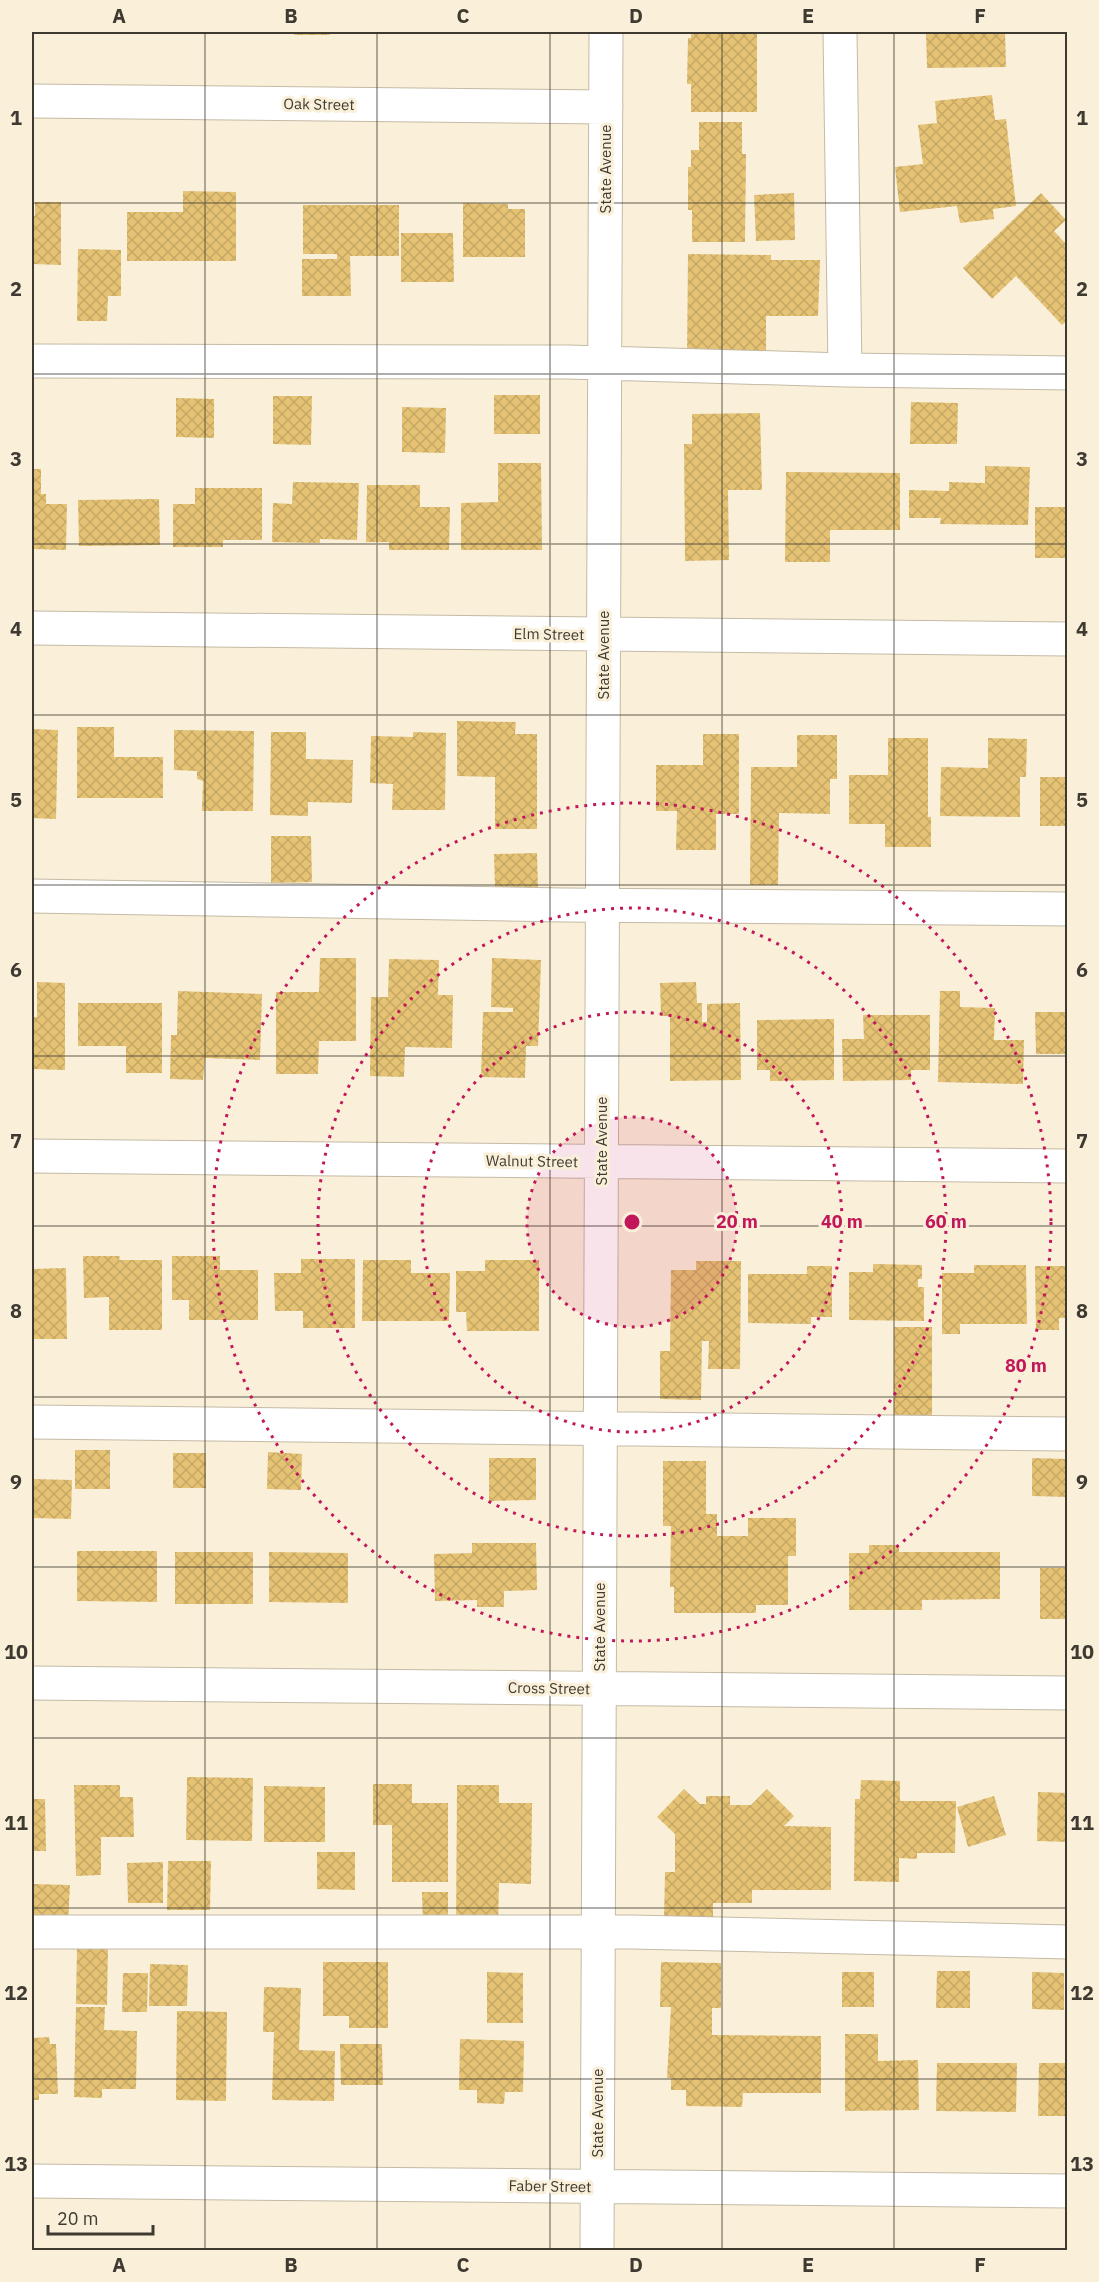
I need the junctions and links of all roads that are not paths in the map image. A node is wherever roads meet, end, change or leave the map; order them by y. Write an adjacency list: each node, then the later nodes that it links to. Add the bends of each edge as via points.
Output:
1 (606, 32): 4 (street, State Avenue)
2 (840, 32): 7 (street)
3 (32, 101): 4 (street, Oak Street)
4 (606, 107): 6 (street, State Avenue)
5 (32, 361): 6 (street)
6 (604, 363): 7 (street); 10 (street, State Avenue)
7 (845, 370): 8 (street)
8 (1068, 373)
9 (32, 628): 10 (street, Elm Street)
10 (603, 634): 11 (street, Elm Street); 13 (street, State Avenue)
11 (1068, 639)
12 (32, 896): 13 (street)
13 (602, 906): 14 (street); 16 (street, State Avenue)
14 (1068, 909)
15 (32, 1156): 16 (street, Walnut Street)
16 (601, 1161): 17 (street, Walnut Street); 19 (street, State Avenue)
17 (1068, 1166)
18 (32, 1422): 19 (street)
19 (600, 1428): 20 (street); 22 (street, State Avenue)
20 (1068, 1434)
21 (32, 1683): 22 (street, Cross Street)
22 (599, 1688): 23 (street, Cross Street); 25 (street, State Avenue)
23 (1068, 1693)
24 (32, 1932): 25 (street)
25 (598, 1932): 26 (street); 28 (street, State Avenue)
26 (1068, 1942)
27 (32, 2181): 28 (street, Faber Street)
28 (597, 2187): 29 (street, Faber Street); 30 (street, State Avenue)
29 (1068, 2191)
30 (597, 2250)

